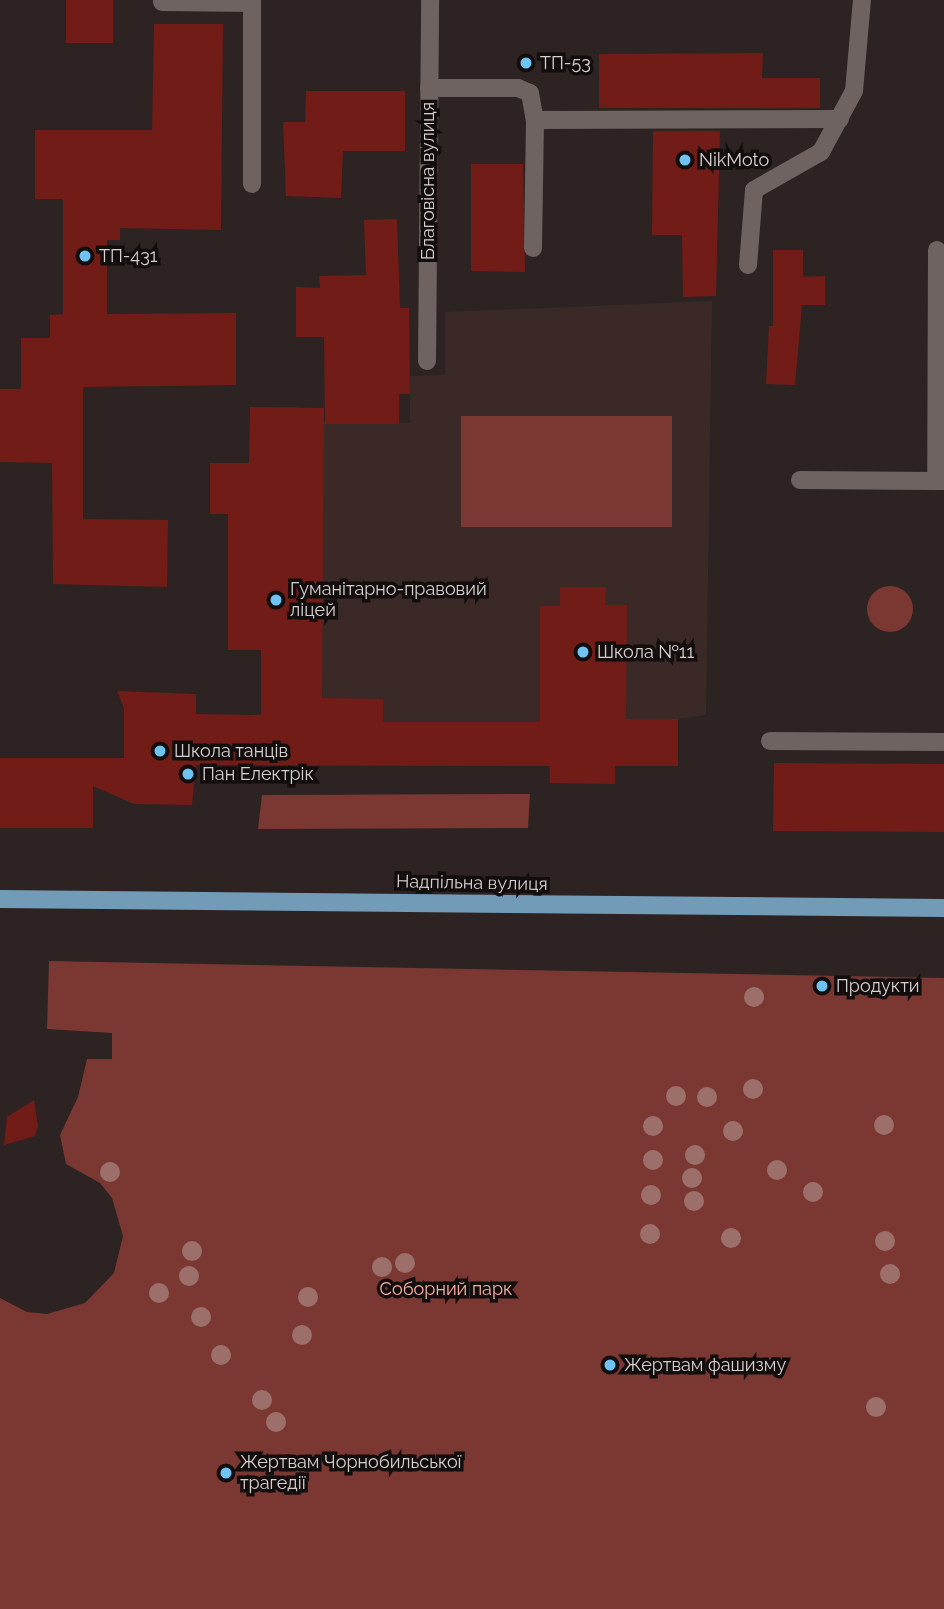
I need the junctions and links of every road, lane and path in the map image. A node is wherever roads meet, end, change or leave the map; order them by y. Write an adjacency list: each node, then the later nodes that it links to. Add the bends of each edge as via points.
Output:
1 (429, 0): 5 (street, Благовісна вулиця)
2 (862, 0): 6 (street, via 858,78)
3 (252, 1): 4 (street); 8 (street)
4 (162, 2)
5 (429, 88): 7 (street, via 518,88 530,93); 12 (street, Благовісна вулиця)
6 (840, 119): 7 (street); 11 (street, via 821,152 754,190)
7 (535, 120): 9 (street)
8 (252, 184)
9 (533, 248)
10 (937, 250): 14 (street)
11 (748, 265)
12 (428, 361)
13 (800, 480): 14 (street)
14 (940, 481)
15 (770, 741): 16 (street)
16 (944, 742)
17 (0, 899): 18 (main road, Надпільна вулиця)
18 (944, 908)

